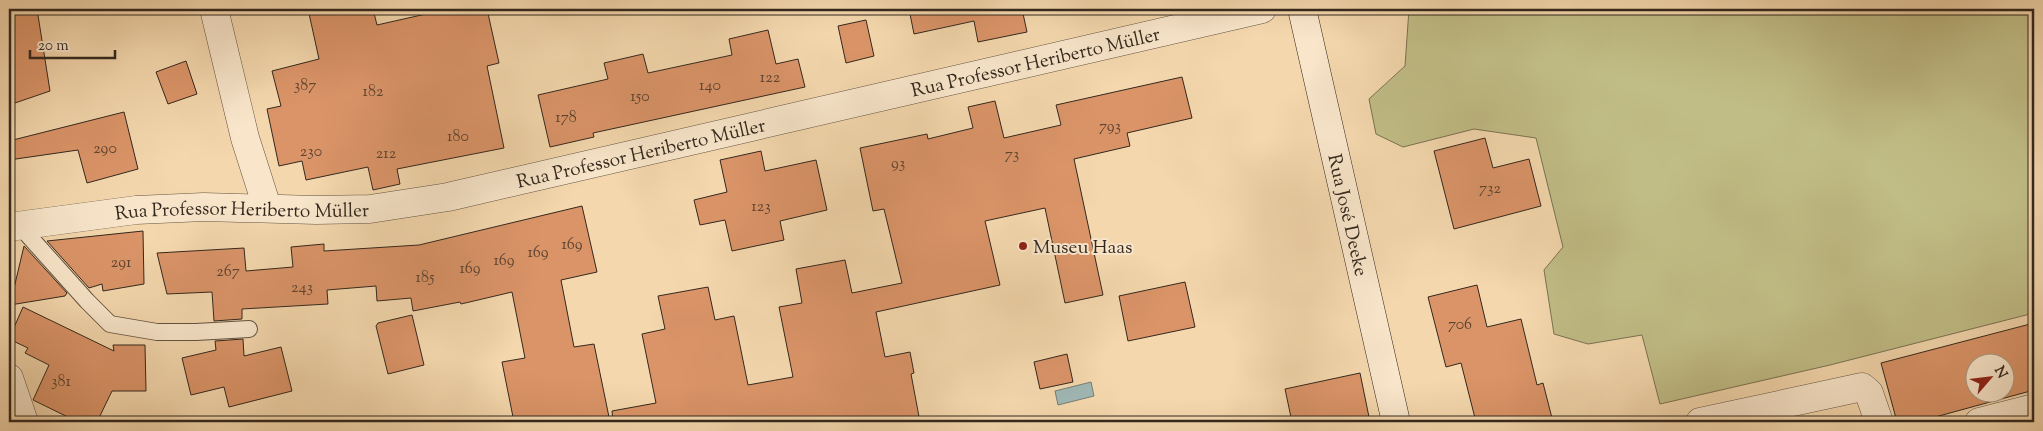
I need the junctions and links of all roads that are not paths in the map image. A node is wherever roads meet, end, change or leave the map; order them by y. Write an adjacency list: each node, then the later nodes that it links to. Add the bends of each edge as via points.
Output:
1 (214, 9): 4 (street, via 245,138)
2 (1262, 9): 4 (street, Rua Professor Heriberto Müller, via 448,197 370,209)
3 (1302, 9): 10 (street, Rua José Deeke)
4 (267, 207): 5 (street, Rua Professor Heriberto Müller, via 136,210)
5 (14, 226): 6 (lane, via 110,324 157,332)
6 (250, 329)
7 (9, 378): 9 (street)
8 (2034, 408): 13 (street)
9 (24, 422)
10 (1396, 422)
11 (1700, 422): 12 (street, via 1862,387 1869,393)
12 (1879, 422)
13 (1979, 422)

